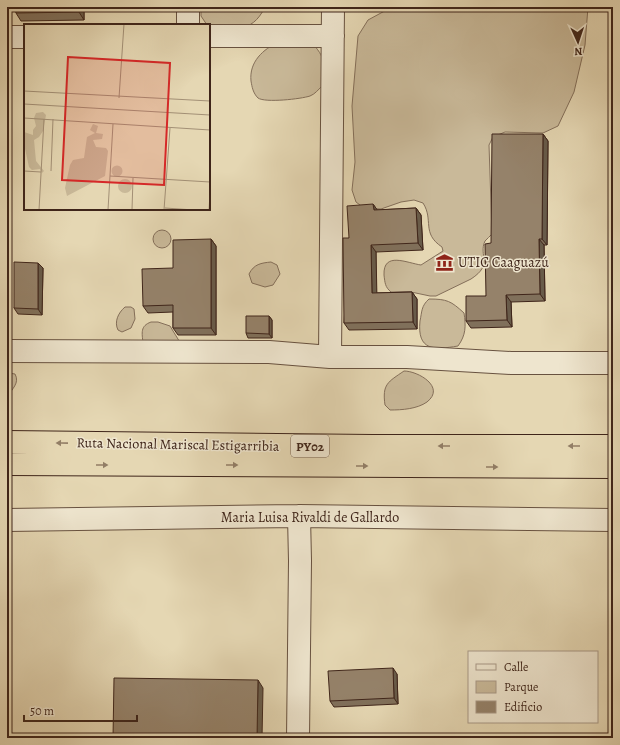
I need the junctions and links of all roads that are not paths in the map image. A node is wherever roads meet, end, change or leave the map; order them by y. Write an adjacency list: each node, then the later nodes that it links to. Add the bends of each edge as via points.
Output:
1 (188, 7): 3 (street)
2 (333, 7): 5 (street)
3 (188, 24)
4 (210, 36): 5 (street)
5 (333, 36): 9 (street)
6 (7, 37): 7 (street)
7 (24, 37)
8 (7, 351): 9 (street, via 269,352)
9 (330, 357): 10 (street)
10 (613, 364)
11 (7, 442): 12 (highway, Ruta Nacional Mariscal Estigarribia / PY02, one-way to 11)
12 (613, 446)
13 (7, 464): 14 (highway, Ruta Nacional Mariscal Estigarribia / PY02, one-way to 14)
14 (613, 467)
15 (299, 516): 16 (street, Maria Luisa Rivaldi de Gallardo); 17 (street, Maria Luisa Rivaldi de Gallardo); 18 (street)
16 (7, 520)
17 (613, 520)
18 (298, 738)

